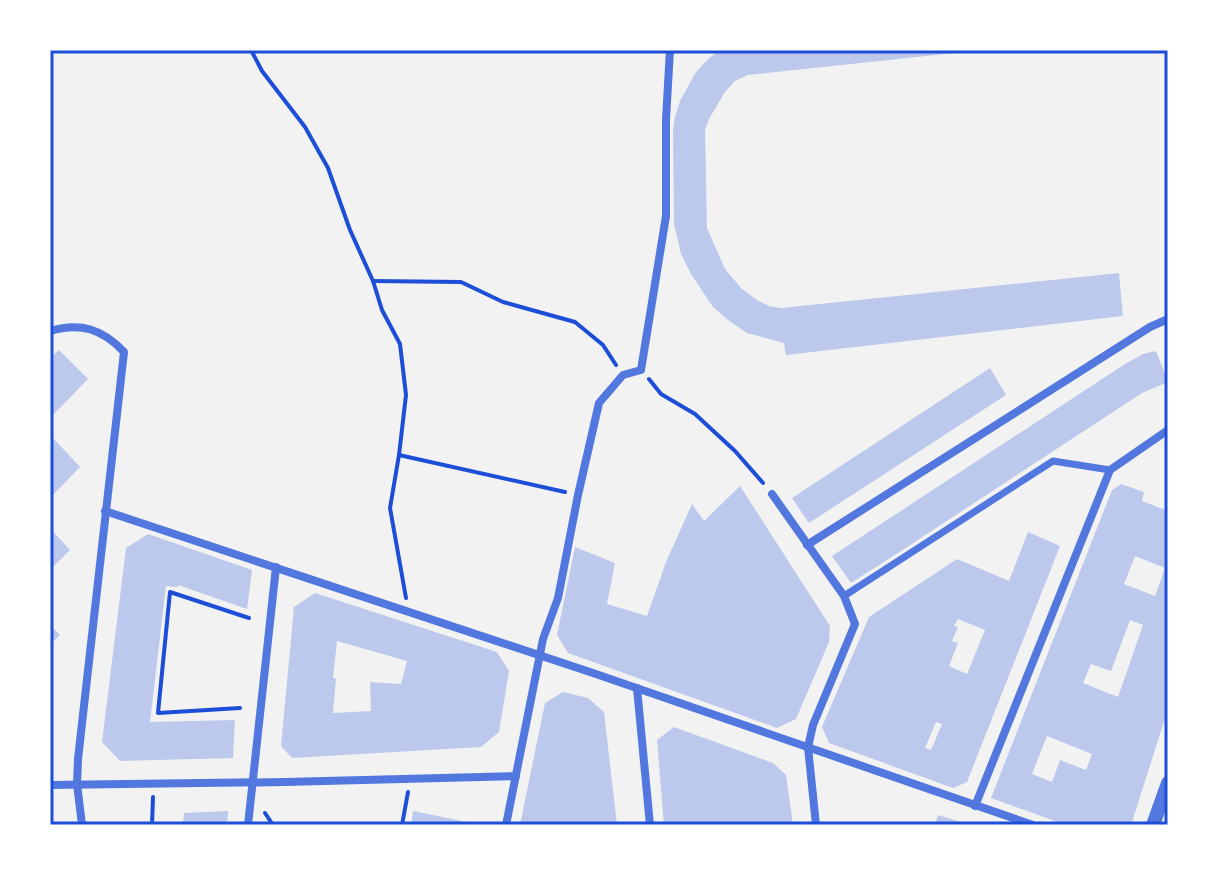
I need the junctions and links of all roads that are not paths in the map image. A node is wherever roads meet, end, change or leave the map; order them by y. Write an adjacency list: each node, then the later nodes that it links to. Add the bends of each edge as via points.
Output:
1 (670, 50): 11 (street, via 666,216 641,370 623,375 599,403 558,598)
2 (1168, 319): 8 (street)
3 (51, 329): 7 (street, via 98,331 124,352)
4 (1168, 430): 5 (street)
5 (1110, 470): 10 (street, via 1053,461); 19 (street)
6 (772, 494): 8 (street)
7 (105, 511): 9 (street); 17 (street)
8 (807, 545): 10 (street)
9 (276, 567): 11 (street); 15 (street)
10 (844, 596): 13 (street, via 855,624)
11 (540, 656): 12 (street); 14 (street)
12 (637, 688): 13 (street); 23 (street)
13 (808, 747): 19 (street); 24 (street)
14 (516, 776): 15 (street); 22 (street)
15 (253, 782): 17 (street); 21 (street)
16 (1168, 783): 26 (street)
17 (77, 784): 18 (street); 20 (street)
18 (50, 785)
19 (975, 806): 25 (street)
20 (82, 825)
21 (248, 825)
22 (506, 825)
23 (650, 825)
24 (816, 825)
25 (1033, 825)
26 (1153, 825)

